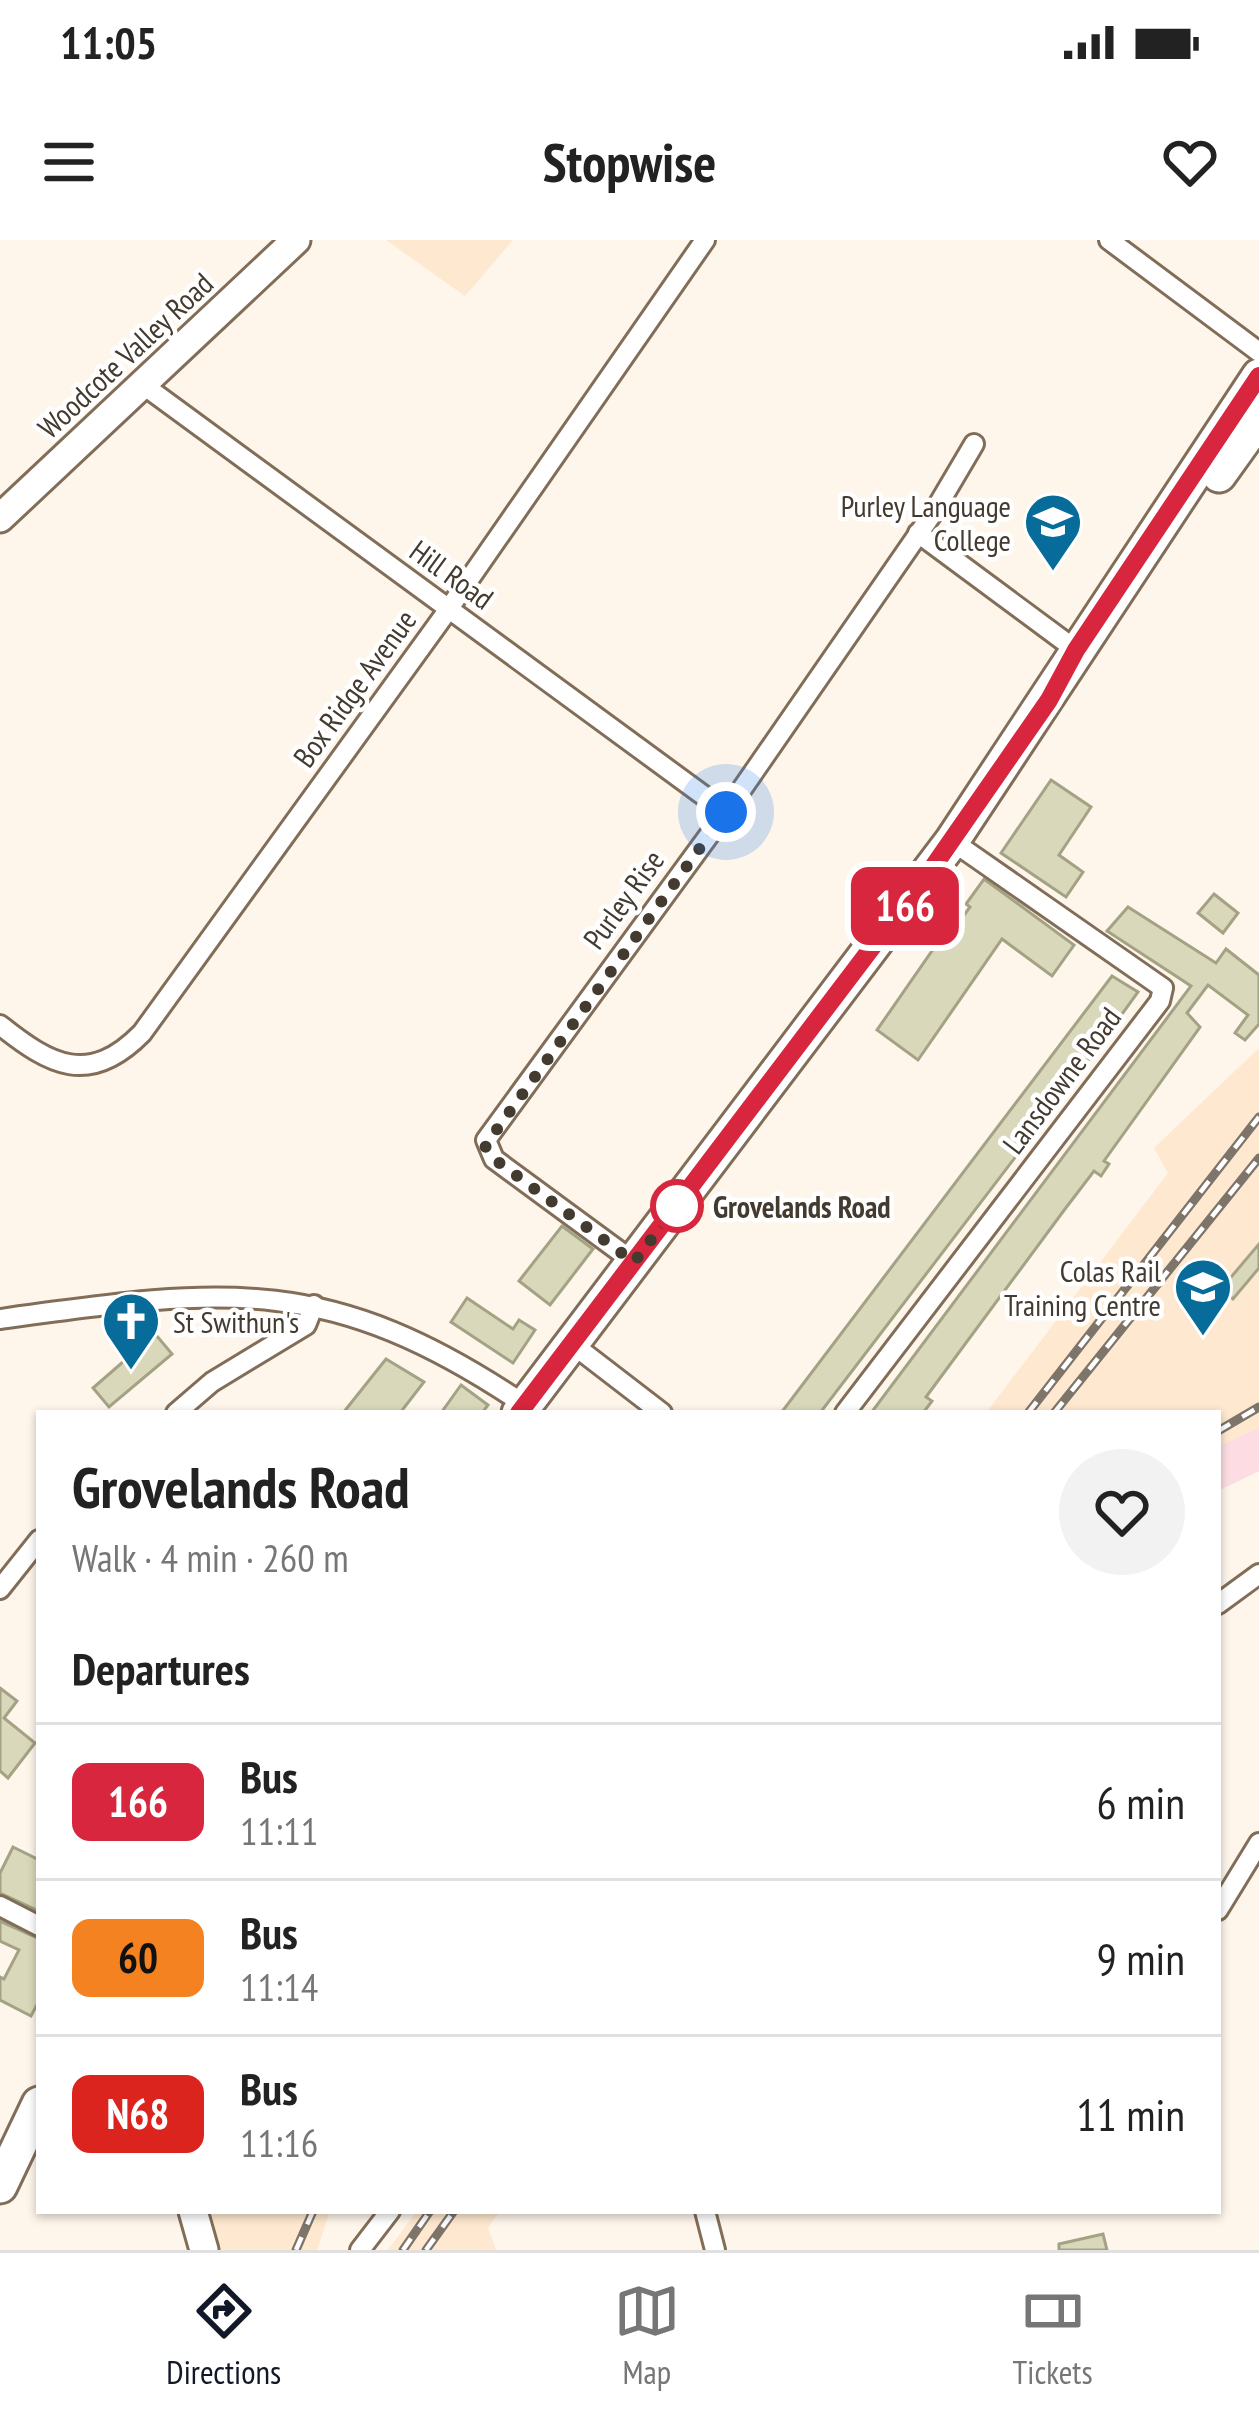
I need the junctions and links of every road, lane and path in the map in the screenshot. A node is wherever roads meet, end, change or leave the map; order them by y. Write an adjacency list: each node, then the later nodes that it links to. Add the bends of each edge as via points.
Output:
1 (296, 240): 6 (street, Woodcote Valley Road)
2 (705, 240): 11 (street, Box Ridge Avenue)
3 (1109, 240): 4 (street)
4 (1259, 352)
5 (1259, 376): 12 (highway)
6 (142, 384): 9 (street, Woodcote Valley Road); 11 (street, Hill Road)
7 (1259, 419): 13 (highway, via 1079,680)
8 (974, 444): 10 (street, Purley Rise)
9 (0, 518)
10 (918, 533): 12 (street); 14 (street, Purley Rise)
11 (448, 608): 14 (street, Hill Road); 16 (street, Box Ridge Avenue, via 130,1046 101,1061 62,1065)
12 (1076, 650): 13 (highway)
13 (1049, 700): 15 (highway)
14 (726, 812): 17 (street, Purley Rise, via 486,1140 494,1159)
15 (952, 841): 17 (highway); 24 (street, Lansdowne Road, via 1163,988)
16 (0, 1025)
17 (634, 1262): 20 (highway)
18 (314, 1305): 19 (street, via 213,1294); 21 (street, via 407,1336); 22 (street, via 306,1324)
19 (0, 1319)
20 (571, 1343): 21 (highway); 23 (street)
21 (522, 1409)
22 (179, 1410)
23 (658, 1410)
24 (847, 1410)
25 (36, 1544): 27 (street)
26 (1259, 1574): 28 (street)
27 (0, 1589)
28 (1221, 1602)
29 (1259, 1844): 30 (street)
30 (1221, 1905)
31 (0, 1906): 32 (street)
32 (36, 1924)
33 (36, 2110): 34 (highway)
34 (0, 2186)
35 (194, 2214): 38 (street)
36 (387, 2214): 39 (street)
37 (706, 2214): 40 (street)
38 (204, 2250)
39 (360, 2250)
40 (715, 2250)

